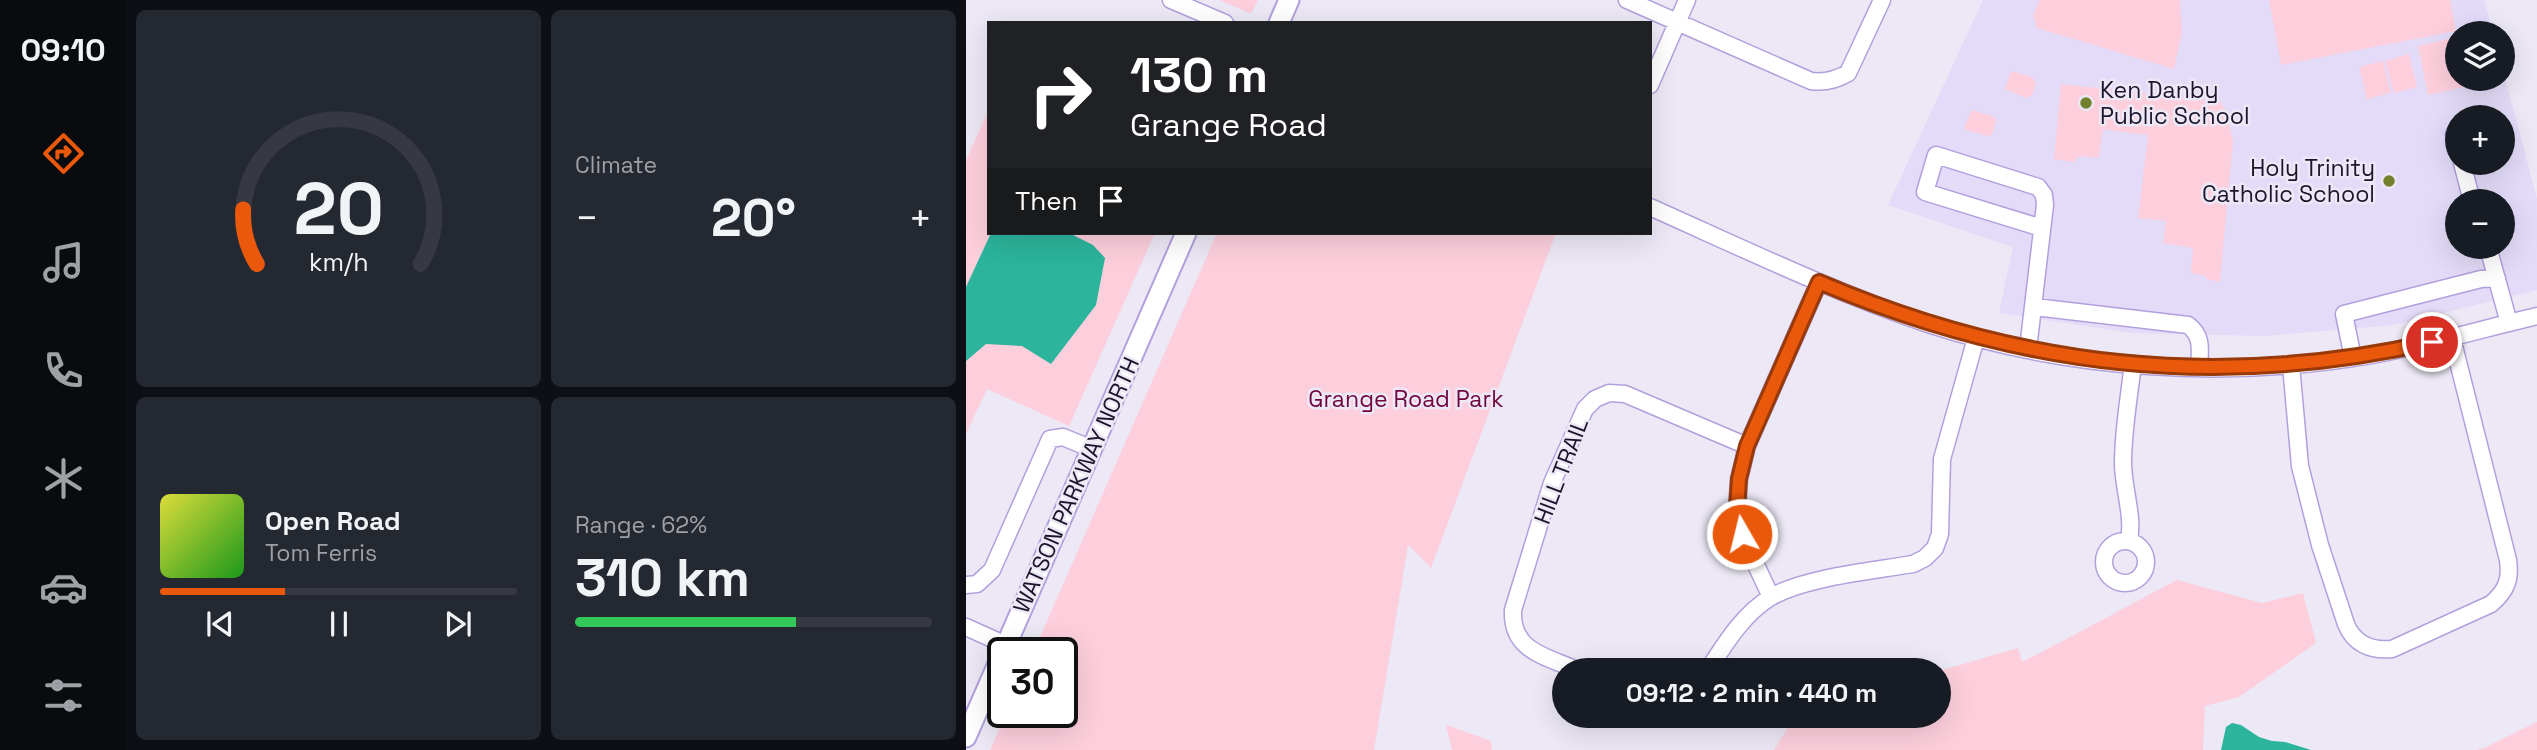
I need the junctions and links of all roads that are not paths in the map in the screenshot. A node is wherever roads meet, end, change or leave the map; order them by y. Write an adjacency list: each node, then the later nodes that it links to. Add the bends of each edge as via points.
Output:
1 (1171, 0): 6 (street)
2 (1289, 0): 7 (main road)
3 (1626, 0): 8 (street)
4 (1687, 0): 8 (street)
5 (1882, 0): 8 (street, via 1848,73 1820,82)
6 (1220, 21)
7 (1280, 21)
8 (1678, 22): 9 (street)
9 (1652, 80)
10 (1652, 208): 15 (street)
11 (2042, 228): 11 (street, via 2045,205 2038,187 1936,155 1925,192); 16 (street)
12 (1185, 235): 27 (main road, WATSON PARKWAY NORTH)
13 (2491, 259): 14 (street)
14 (2497, 278): 18 (street); 22 (street, via 2344,314)
15 (1819, 282): 19 (street); 26 (street)
16 (2035, 307): 21 (street); 25 (street, via 2188,325 2201,343)
17 (2537, 316): 18 (street)
18 (2509, 323): 20 (street)
19 (1976, 338): 21 (street); 30 (street, via 1942,459 1940,534 1935,548 1913,564 1817,582)
20 (2452, 338): 22 (street); 24 (street, via 2508,560 2508,586 2491,604 2392,649 2369,648 2350,634 2346,624 2300,466)
21 (2028, 349): 23 (street)
22 (2353, 358): 24 (street)
23 (2133, 364): 25 (street); 28 (street, via 2123,460)
24 (2291, 365): 25 (street)
25 (2199, 368)
26 (1747, 446): 30 (street, via 1737,509 1742,534); 35 (street, HILL TRAIL, via 1625,394 1609,393 1585,409 1552,483 1513,610 1516,634 1529,649)
27 (1092, 449): 29 (street, via 1063,437 1050,439 992,570 977,584); 33 (main road, WATSON PARKWAY NORTH)
28 (2129, 540)
29 (966, 585)
30 (1771, 597): 34 (street, via 1740,624)
31 (966, 627): 32 (street)
32 (988, 637)
33 (1010, 637)
34 (1716, 658)
35 (1552, 659)
36 (987, 689): 37 (main road, WATSON PARKWAY NORTH)
37 (966, 737)

